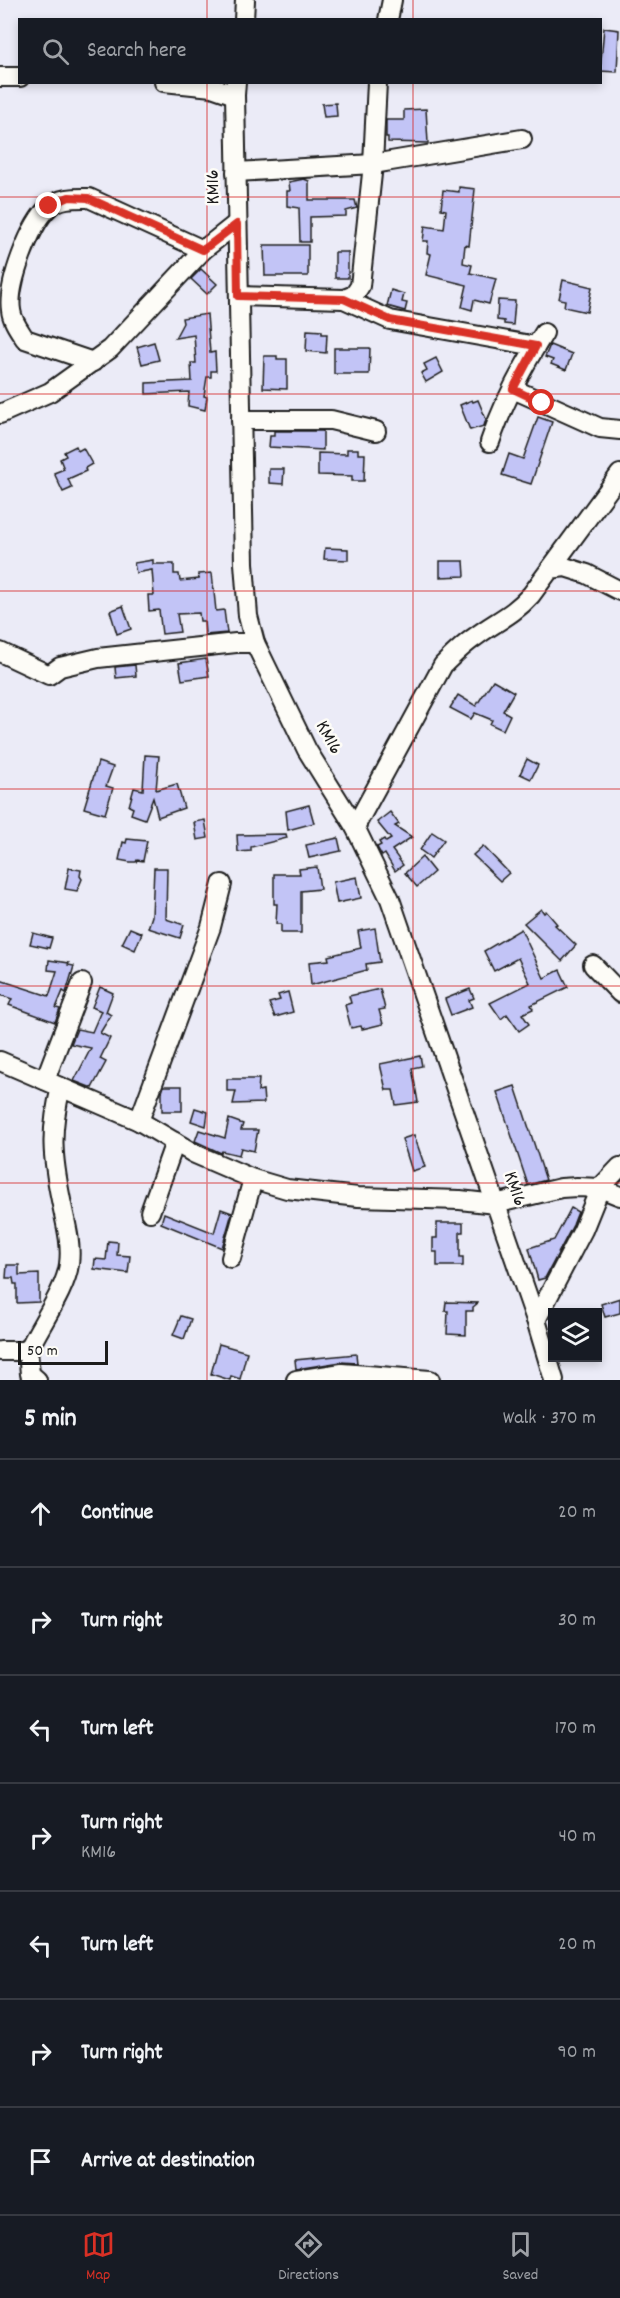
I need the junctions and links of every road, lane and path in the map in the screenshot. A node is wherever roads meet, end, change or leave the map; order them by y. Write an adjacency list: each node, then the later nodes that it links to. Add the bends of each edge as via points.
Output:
1 (245, 0): 3 (street)
2 (392, 0): 4 (street)
3 (244, 18)
4 (388, 18)
5 (0, 77): 6 (street)
6 (18, 77)
7 (183, 84): 9 (street)
8 (377, 84): 11 (street)
9 (235, 89): 12 (street, KM16)
10 (522, 139): 11 (street)
11 (373, 164): 12 (street); 16 (street, via 360,286 354,295)
12 (236, 172): 13 (street, KM16)
13 (237, 224): 14 (street); 15 (street, KM16)
14 (203, 250): 17 (street, via 110,349); 17 (street, via 88,198 69,197 49,206 32,229 11,289 11,311 25,339)
15 (238, 296): 16 (street); 20 (street, KM16)
16 (344, 299): 18 (street, via 390,320 540,340)
17 (93, 362): 19 (street, via 50,392)
18 (513, 389): 21 (street, via 600,428); 23 (street)
19 (0, 414)
20 (241, 420): 22 (street, via 331,420); 27 (street, KM16, via 245,582)
21 (620, 430)
22 (376, 431)
23 (490, 442)
24 (620, 474): 25 (street)
25 (550, 569): 26 (street, via 565,567); 29 (street, via 516,611 477,635 443,665)
26 (620, 591)
27 (255, 643): 28 (street, via 98,658 60,667 49,675); 29 (street, KM16, via 307,750)
28 (0, 652)
29 (355, 827): 42 (street, KM16, via 390,899)
30 (222, 884): 36 (street, via 211,927)
31 (592, 965): 33 (street)
32 (82, 983): 35 (street)
33 (620, 993)
34 (0, 1061): 35 (street)
35 (53, 1083): 36 (street); 47 (street, via 52,1141 69,1267)
36 (139, 1121): 37 (street)
37 (175, 1142): 39 (street); 43 (street)
38 (620, 1167): 40 (street)
39 (253, 1179): 42 (street, via 287,1189 358,1197); 44 (street)
40 (600, 1188): 41 (street); 42 (street, via 561,1188); 45 (street, via 583,1230)
41 (620, 1196)
42 (495, 1204): 45 (street, KM16)
43 (150, 1212)
44 (231, 1258)
45 (536, 1320): 51 (street, KM16)
46 (0, 1351): 47 (street)
47 (28, 1351): 48 (street, via 30,1374)
48 (38, 1380)
49 (296, 1380): 50 (street, via 342,1373)
50 (430, 1380)
51 (554, 1380)

